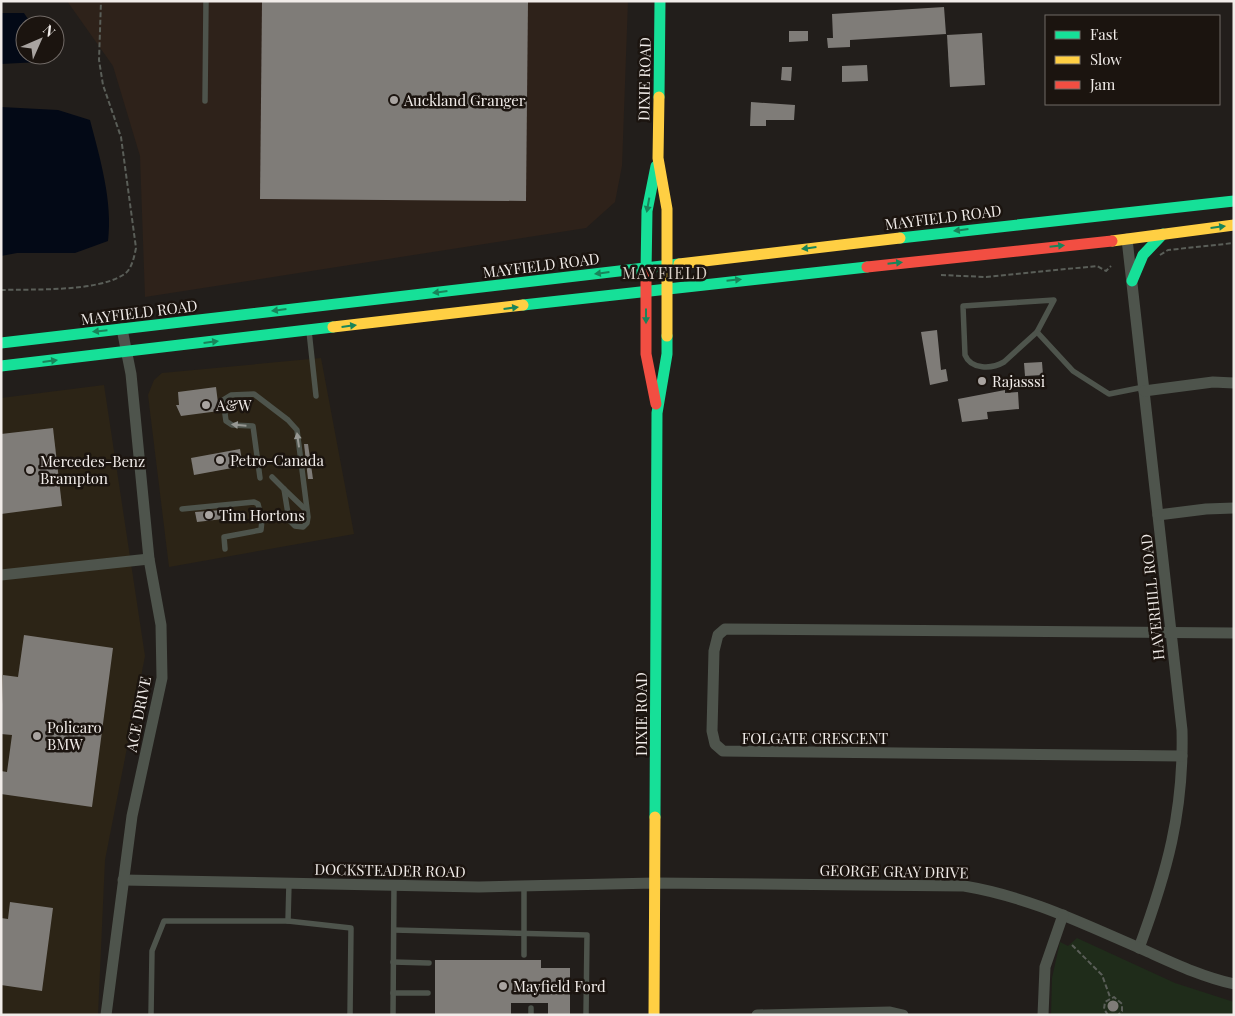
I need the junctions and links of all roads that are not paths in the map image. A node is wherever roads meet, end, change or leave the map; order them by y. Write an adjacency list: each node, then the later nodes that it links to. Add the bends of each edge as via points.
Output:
1 (206, 1): 3 (lane)
2 (660, 1): 4 (main road, DIXIE ROAD)
3 (205, 101)
4 (658, 158): 9 (main road, DIXIE ROAD, via 667,209); 10 (main road, DIXIE ROAD, one-way to 10, via 647,211)
5 (1234, 201): 7 (main road, MAYFIELD ROAD)
6 (1234, 225): 8 (main road, MAYFIELD ROAD, one-way to 6)
7 (1133, 226): 8 (main road, MAYFIELD ROAD); 9 (main road, MAYFIELD ROAD, one-way to 9, via 1009,224); 11 (street, HAVERHILL ROAD); 12 (main road, MAYFIELD ROAD, one-way to 7)
8 (1163, 234): 11 (main road, via 1144,251)
9 (668, 265): 10 (main road, MAYFIELD ROAD); 12 (main road, DIXIE ROAD)
10 (646, 268): 13 (main road, DIXIE ROAD); 14 (main road, MAYFIELD ROAD, one-way to 14)
11 (1132, 281): 21 (street, HAVERHILL ROAD)
12 (668, 290): 13 (main road, MAYFIELD ROAD); 23 (main road, DIXIE ROAD, via 667,354)
13 (646, 292): 15 (main road, MAYFIELD ROAD, one-way to 13); 23 (main road, DIXIE ROAD, one-way to 23, via 646,354)
14 (122, 329): 17 (main road, MAYFIELD ROAD, one-way to 17); 18 (street, ACE DRIVE)
15 (309, 331): 18 (main road, MAYFIELD ROAD, one-way to 15); 22 (lane)
16 (1037, 332): 16 (lane, via 1001,363 975,366 965,355 963,306 1054,300); 21 (lane, via 1073,371 1109,394)
17 (1, 343)
18 (127, 352): 19 (main road, MAYFIELD ROAD, one-way to 18); 32 (street, ACE DRIVE)
19 (1, 366)
20 (1234, 382): 21 (street)
21 (1144, 389): 30 (street, HAVERHILL ROAD)
22 (316, 396)
23 (658, 413): 39 (main road, DIXIE ROAD)
24 (272, 476): 26 (lane)
25 (260, 478): 29 (lane, via 253,426 232,425 226,421 223,400 231,395 254,394 297,430)
26 (284, 489): 29 (lane); 29 (lane, via 289,520 295,526 302,527 307,523)
27 (182, 508): 31 (lane, via 258,504 261,530 224,537)
28 (1234, 508): 30 (street)
29 (307, 511)
30 (1158, 515): 34 (street, HAVERHILL ROAD)
31 (225, 549)
32 (149, 559): 33 (street); 37 (street, ACE DRIVE, via 161,625 162,678 132,816)
33 (1, 575)
34 (1171, 632): 35 (street); 36 (street, HAVERHILL ROAD); 36 (street, FOLGATE CRESCENT, via 725,630 718,635 714,651 712,731 716,744 724,751 738,752)
35 (1234, 633)
36 (1182, 756): 46 (street, HAVERHILL ROAD, via 1179,807 1168,861)
37 (124, 880): 38 (street, DOCKSTEADER ROAD); 54 (street, ACE DRIVE)
38 (289, 883): 40 (street, DOCKSTEADER ROAD); 43 (lane)
39 (655, 883): 41 (street, DOCKSTEADER ROAD); 42 (street, GEORGE GRAY DRIVE, via 964,886 999,892); 60 (main road, DIXIE ROAD)
40 (394, 885): 41 (street, DOCKSTEADER ROAD); 44 (lane)
41 (524, 886): 45 (lane)
42 (1063, 915): 46 (street, GEORGE GRAY DRIVE); 63 (street, via 1045,967)
43 (288, 921): 55 (lane, via 164,921 152,951); 56 (lane, via 351,928)
44 (394, 930): 45 (lane); 48 (lane)
45 (524, 933): 47 (lane); 59 (lane, via 587,935)
46 (1139, 948): 50 (street, GEORGE GRAY DRIVE)
47 (524, 955)
48 (393, 962): 49 (lane); 51 (lane)
49 (429, 964)
50 (1234, 984)
51 (393, 993): 52 (lane); 57 (lane)
52 (428, 993)
53 (531, 1008): 58 (lane)
54 (106, 1015)
55 (151, 1015)
56 (350, 1015)
57 (392, 1015)
58 (531, 1015)
59 (586, 1015)
60 (654, 1015)
61 (757, 1015): 62 (street, via 890,1012)
62 (903, 1015)
63 (1043, 1015)

